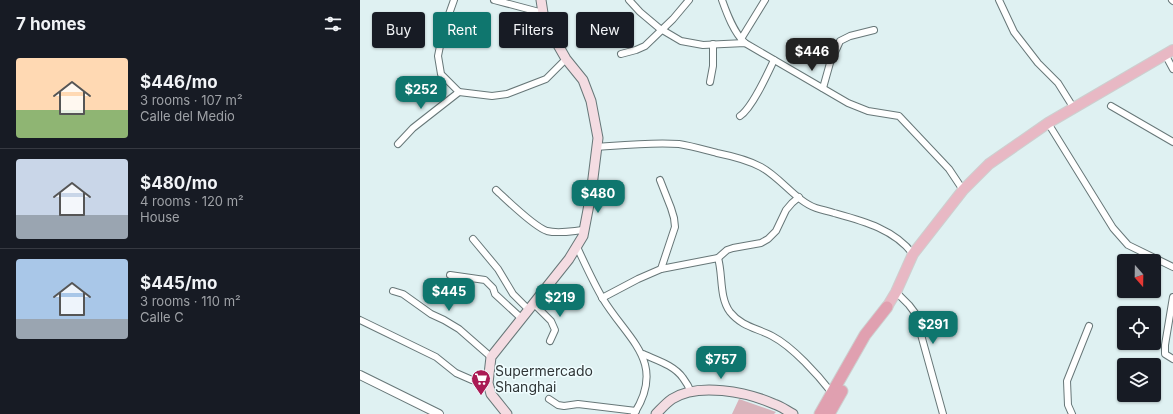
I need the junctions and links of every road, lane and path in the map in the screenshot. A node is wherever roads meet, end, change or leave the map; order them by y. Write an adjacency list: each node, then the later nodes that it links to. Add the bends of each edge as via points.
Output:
1 (454, 0): 23 (street, via 443,31 438,56 441,74)
2 (494, 0): 9 (street)
3 (541, 0): 10 (main road)
4 (629, 0): 11 (street)
5 (689, 0): 11 (street)
6 (722, 0): 13 (street, via 735,30)
7 (765, 0): 13 (street)
8 (999, 0): 25 (street, via 1014,32 1038,63 1058,82)
9 (539, 12)
10 (543, 12)
11 (662, 30): 14 (street, via 682,41); 17 (street, via 645,46)
12 (874, 30): 22 (street, via 840,40)
13 (743, 41): 14 (street); 19 (street)
14 (713, 44): 21 (street)
15 (560, 48): 18 (main road)
16 (1169, 52): 20 (street); 25 (main road)
17 (621, 54)
18 (566, 59): 23 (street, via 546,79 507,94 492,96); 30 (main road, via 583,80 591,101 598,138)
19 (774, 60): 22 (street); 26 (street, via 751,104)
20 (1173, 69)
21 (710, 82)
22 (823, 88): 33 (street, via 868,111 899,116 948,168)
23 (460, 92): 29 (street, via 413,128)
24 (1111, 106): 28 (street)
25 (1073, 107): 27 (main road)
26 (740, 116)
27 (1048, 123): 33 (main road, via 989,164); 40 (street, via 1113,228 1128,245)
28 (1173, 142)
29 (398, 144)
30 (597, 147): 34 (street, via 679,144 695,147 759,166); 35 (main road)
31 (660, 180): 41 (street, via 675,227)
32 (496, 190): 35 (street, via 545,230)
33 (963, 190): 38 (main road)
34 (799, 197): 38 (street, via 815,208 877,226 900,240); 39 (street, via 786,210 776,231 768,239 761,243 733,248)
35 (584, 230): 37 (main road)
36 (473, 240): 47 (street, via 498,269 513,294)
37 (577, 247): 46 (street); 47 (main road)
38 (913, 254): 44 (main road)
39 (718, 258): 41 (street); 59 (street, via 723,297 730,312 743,324 783,343 816,373)
40 (1173, 267)
41 (661, 269): 46 (street)
42 (450, 275): 49 (street, via 486,280 495,294)
43 (393, 291): 54 (street, via 403,294 431,314 459,329)
44 (896, 292): 48 (main road); 68 (street, via 915,313)
45 (1173, 297): 55 (street, via 1165,354)
46 (602, 298): 53 (street)
47 (531, 306): 49 (main road); 52 (street, via 551,321 555,330)
48 (887, 307): 59 (highway, via 865,335); 67 (highway)
49 (521, 318): 54 (main road)
50 (360, 320): 57 (street, via 436,357 456,373)
51 (1089, 326): 69 (street, via 1067,381 1068,405)
52 (550, 341)
53 (642, 354): 58 (street, via 677,372 683,377); 61 (street, via 648,377)
54 (491, 356): 57 (main road)
55 (1173, 359)
56 (360, 375): 62 (street)
57 (488, 383): 63 (main road, via 491,394)
58 (691, 392): 64 (main road, via 673,399); 65 (main road, via 712,390 746,394)
59 (832, 393): 66 (highway)
60 (549, 399): 61 (street, via 564,406 578,404)
61 (635, 413)
62 (438, 414)
63 (508, 414)
64 (656, 414)
65 (793, 414)
66 (820, 414)
67 (829, 414)
68 (943, 414)
69 (1072, 414)

